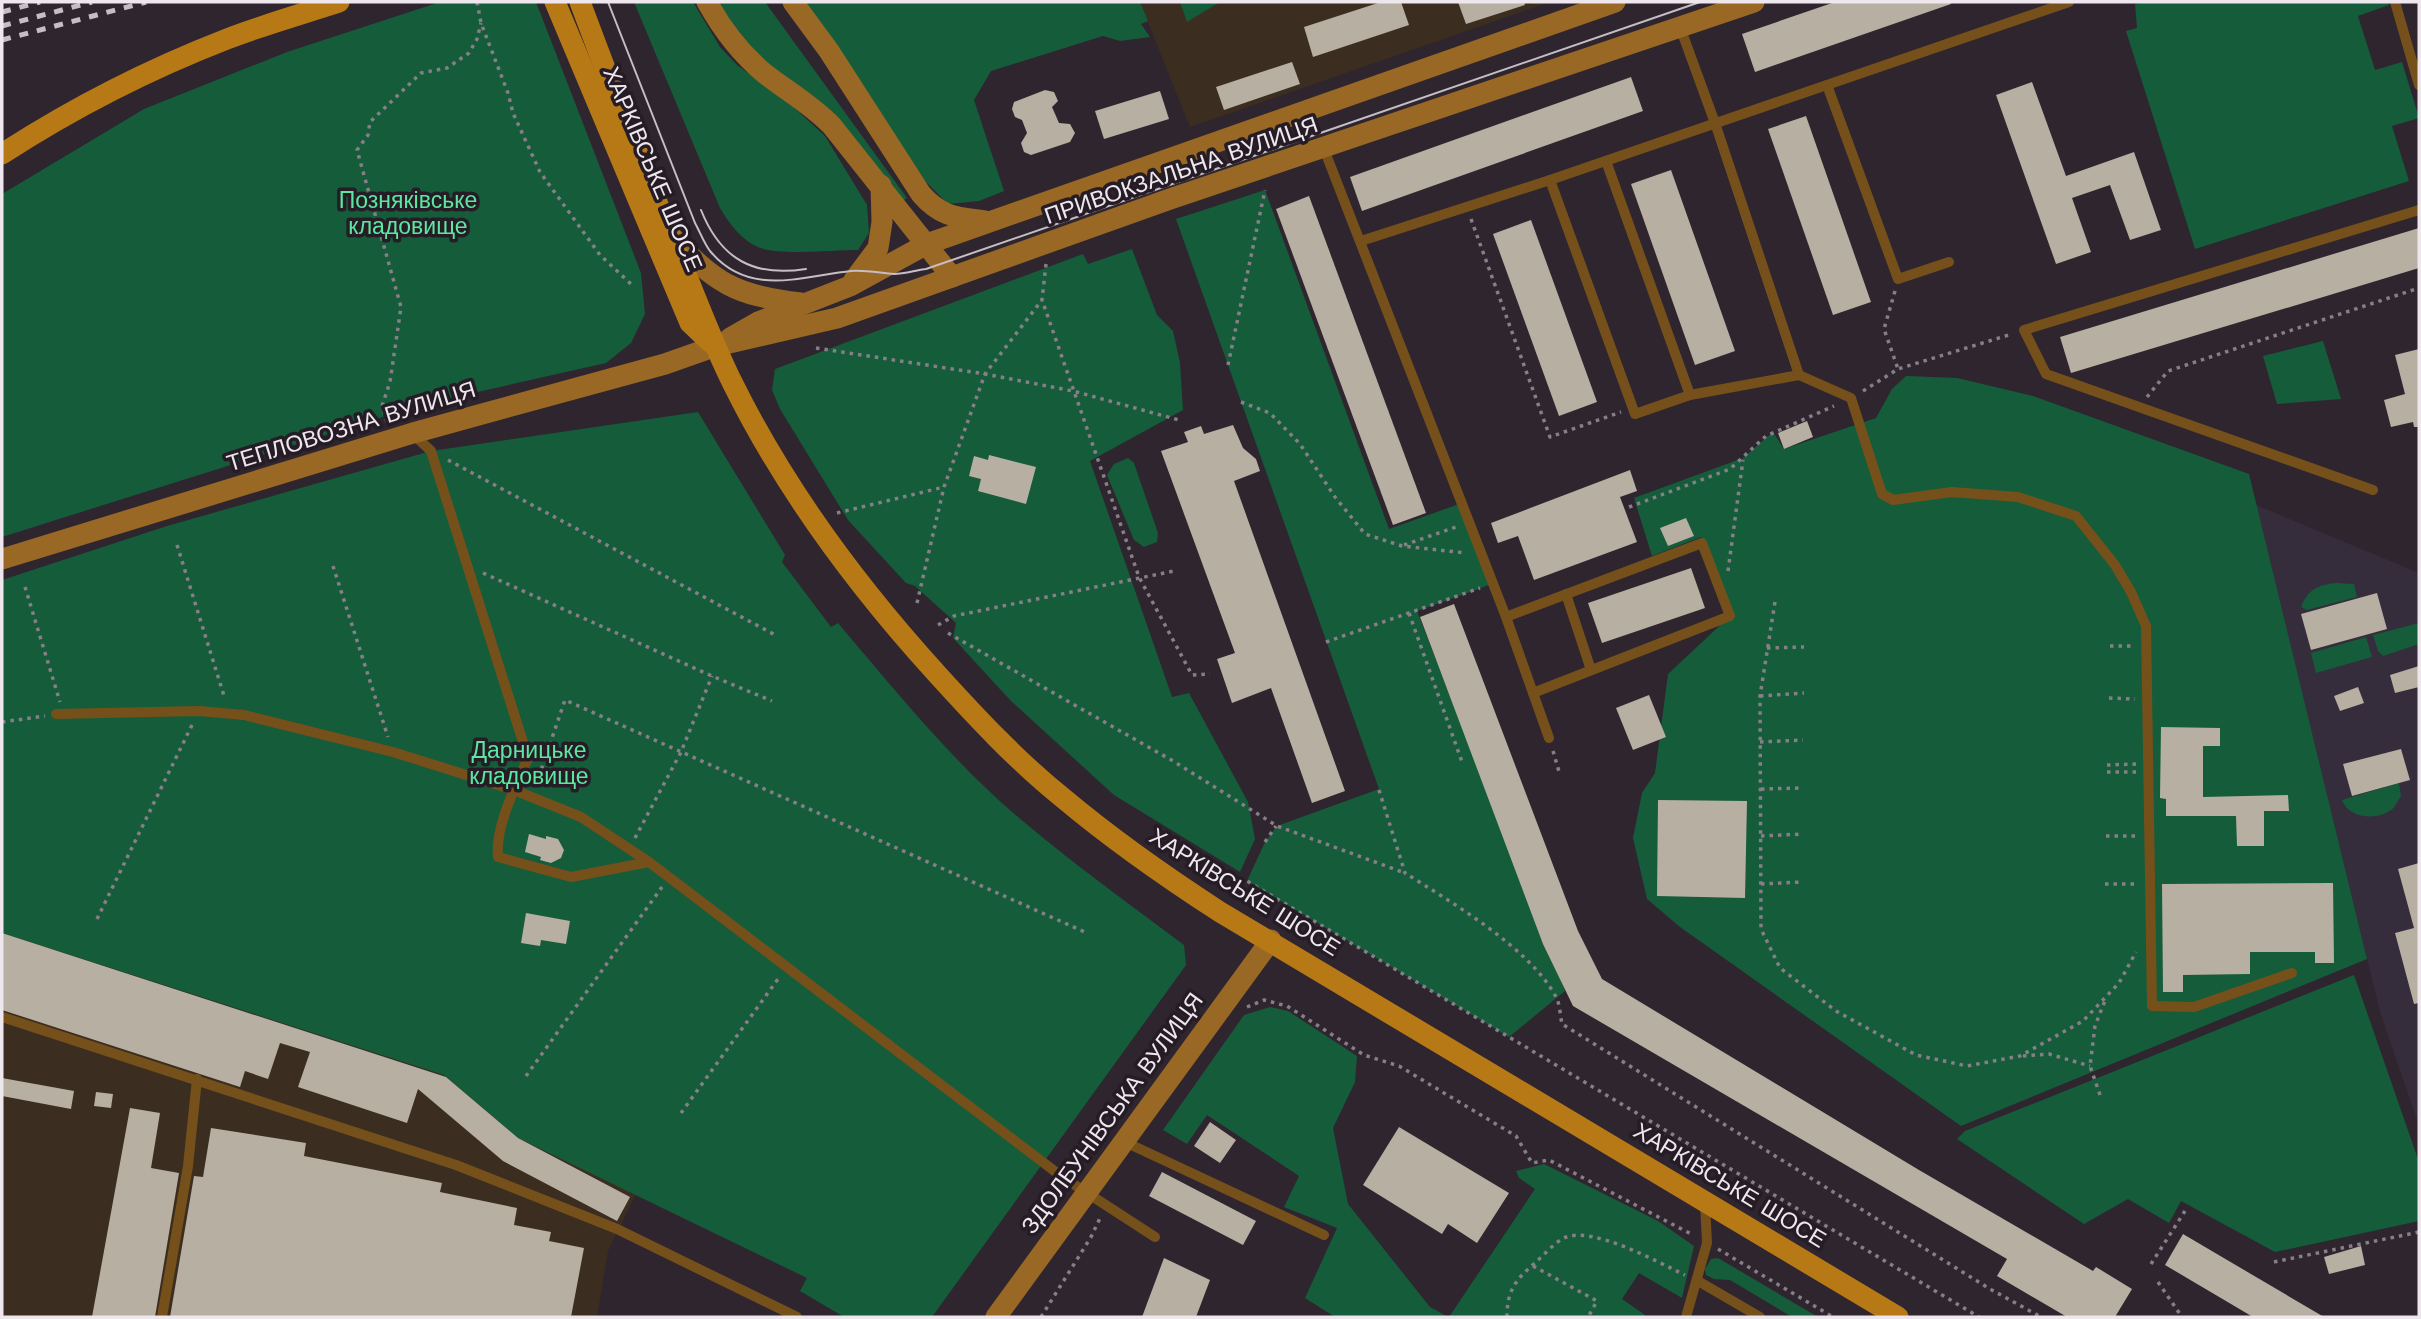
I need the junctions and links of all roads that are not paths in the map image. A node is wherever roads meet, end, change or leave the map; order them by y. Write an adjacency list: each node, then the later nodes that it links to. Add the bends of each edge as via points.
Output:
1 (339, 2): 15 (main road, via 229,38 165,65 99,95)
2 (707, 2): 18 (main road, via 737,48 818,111)
3 (793, 2): 20 (main road, via 935,210)
4 (1615, 2): 20 (main road, ПРИВОКЗАЛЬНА ВУЛИЦЯ)
5 (1754, 2): 10 (main road, ПРИВОКЗАЛЬНА ВУЛИЦЯ)
6 (2069, 2): 11 (lane)
7 (2395, 2): 12 (lane)
8 (581, 6): 21 (main road, ХАРКІВСЬКЕ ШОСЕ)
9 (559, 11): 28 (main road, ХАРКІВСЬКЕ ШОСЕ, via 690,323)
10 (1680, 27): 13 (lane); 14 (main road, ПРИВОКЗАЛЬНА ВУЛИЦЯ)
11 (1827, 85): 13 (lane); 24 (lane, via 1898,279)
12 (2419, 85)
13 (1715, 123): 16 (lane); 29 (lane)
14 (1324, 149): 22 (lane); 25 (main road, ПРИВОКЗАЛЬНА ВУЛИЦЯ)
15 (2, 154)
16 (1606, 160): 17 (lane); 30 (lane)
17 (1550, 180): 22 (lane); 30 (lane, via 1634,414)
18 (881, 185): 23 (main road); 26 (main road, via 878,248)
19 (2419, 210): 32 (lane, via 2024,330 2046,373)
20 (991, 221): 23 (main road, ПРИВОКЗАЛЬНА ВУЛИЦЯ)
21 (669, 233): 27 (main road, ПРИВОКЗАЛЬНА ВУЛИЦЯ, via 699,266 725,284 758,297); 28 (main road, ХАРКІВСЬКЕ ШОСЕ)
22 (1361, 241): 35 (lane)
23 (927, 244): 25 (main road); 26 (main road, ПРИВОКЗАЛЬНА ВУЛИЦЯ)
24 (1949, 262)
25 (953, 278): 28 (main road, ПРИВОКЗАЛЬНА ВУЛИЦЯ, via 837,318)
26 (850, 286): 27 (main road, ПРИВОКЗАЛЬНА ВУЛИЦЯ)
27 (803, 303): 28 (main road, ПРИВОКЗАЛЬНА ВУЛИЦЯ)
28 (716, 346): 31 (main road, ТЕПЛОВОЗНА ВУЛИЦЯ); 42 (main road, ХАРКІВСЬКЕ ШОСЕ, via 779,469 810,517 882,612 966,706 1060,797 1112,838 1220,912)
29 (1799, 375): 30 (lane); 43 (lane, via 1851,398 1882,494 1893,500 1952,492 2018,497 2076,516 2132,592 2146,626 2151,1006 2194,1007)
30 (1690, 395)
31 (413, 433): 33 (main road, ТЕПЛОВОЗНА ВУЛИЦЯ); 40 (lane, via 431,452 528,758)
32 (2373, 489)
33 (2, 559)
34 (1566, 594): 35 (lane); 36 (lane); 36 (lane, via 1702,543 1730,616)
35 (1506, 617): 37 (lane)
36 (1591, 670): 37 (lane)
37 (1533, 693): 39 (lane)
38 (60, 714): 40 (lane, via 230,714 393,752)
39 (1549, 738)
40 (514, 790): 41 (lane, via 581,817); 41 (lane, via 496,843 498,857 571,877)
41 (649, 862): 47 (lane)
42 (1270, 940): 46 (main road, ЗДОЛБУНІВСЬКА ВУЛИЦЯ); 48 (main road, ХАРКІВСЬКЕ ШОСЕ)
43 (2292, 973)
44 (2, 1017): 45 (lane)
45 (197, 1079): 52 (lane, via 188,1166); 53 (lane, via 528,1192 617,1229)
46 (1125, 1142): 47 (main road, ЗДОЛБУНІВСЬКА ВУЛИЦЯ); 49 (lane)
47 (1088, 1194): 50 (lane); 54 (main road, ЗДОЛБУНІВСЬКА ВУЛИЦЯ)
48 (1705, 1200): 51 (lane, via 1707,1243); 57 (main road, ХАРКІВСЬКЕ ШОСЕ)
49 (1324, 1235)
50 (1155, 1237)
51 (1698, 1281): 55 (lane); 56 (lane)
52 (162, 1317)
53 (797, 1317)
54 (996, 1317)
55 (1686, 1317)
56 (1760, 1317)
57 (1898, 1317)

